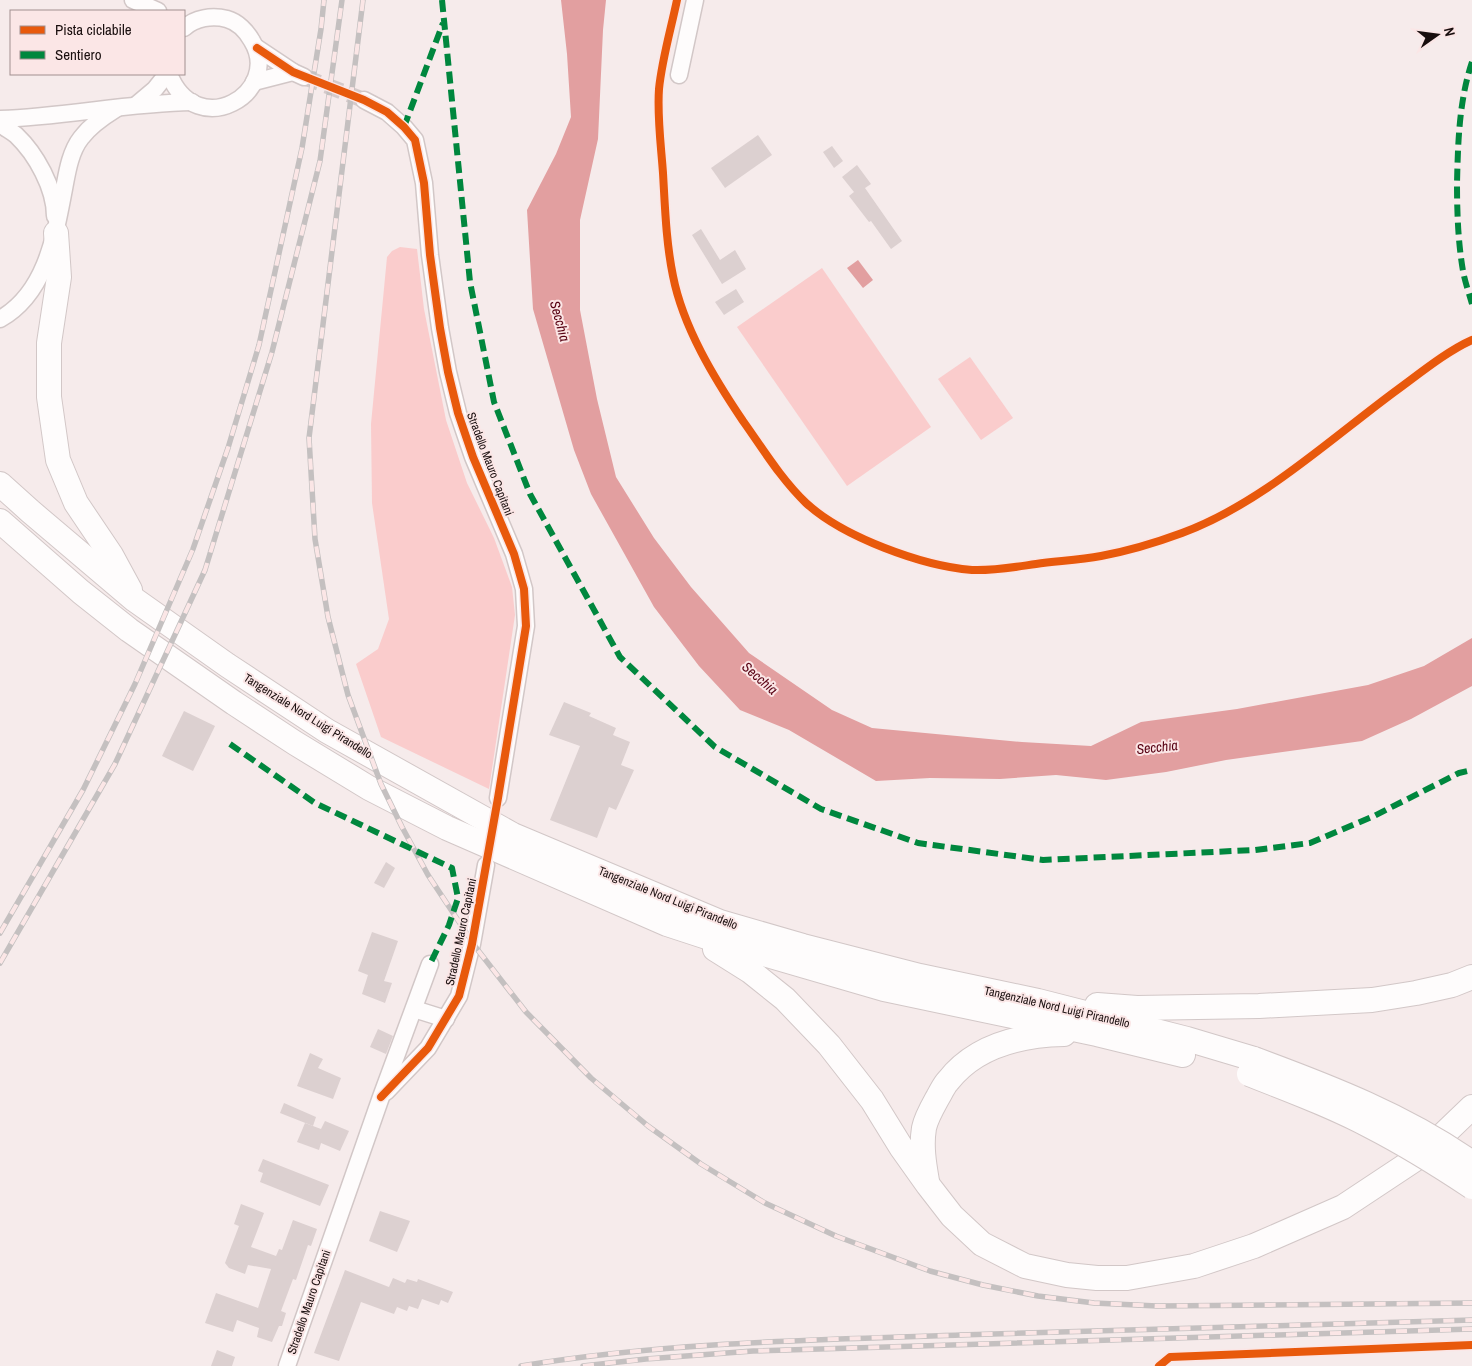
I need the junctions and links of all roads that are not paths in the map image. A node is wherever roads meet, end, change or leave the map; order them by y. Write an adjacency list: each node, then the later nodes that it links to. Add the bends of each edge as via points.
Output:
1 (695, 0): 8 (street)
2 (138, 5): 3 (street)
3 (155, 10)
4 (185, 24): 5 (street, via 208,17 229,19 246,31)
5 (257, 48): 9 (street, via 259,66); 9 (street, via 299,74)
6 (167, 75): 12 (street)
7 (169, 75): 11 (street, via 181,95)
8 (679, 75)
9 (254, 82): 11 (street, via 246,94 220,108)
10 (364, 100): 21 (street, Stradello Mauro Capitani, via 387,112 415,140 424,183 430,255 448,372 473,457 514,554 524,589 526,626)
11 (192, 102): 12 (street)
12 (136, 105): 13 (street)
13 (116, 109): 14 (street); 16 (street, via 97,121 80,139 73,153)
14 (0, 119)
15 (0, 124): 16 (street, via 16,136 37,161 51,192)
16 (56, 233): 17 (street, via 44,267 29,292); 20 (highway, via 59,277 49,343 49,397 58,460 76,503 111,555)
17 (0, 319)
18 (0, 484): 20 (highway, Tangenziale Nord Luigi Pirandello)
19 (0, 521): 23 (highway, Tangenziale Nord Luigi Pirandello, via 130,630 234,703 369,788 447,828)
20 (135, 600): 26 (highway, Tangenziale Nord Luigi Pirandello, via 327,731 513,835 720,922 920,976)
21 (498, 798)
22 (486, 865): 28 (street, Stradello Mauro Capitani, via 459,996)
23 (667, 924): 29 (highway, Tangenziale Nord Luigi Pirandello, via 884,989); 34 (highway, via 724,954 785,1000 829,1045 872,1100)
24 (430, 964): 27 (street, Stradello Mauro Capitani)
25 (1472, 977): 26 (highway, via 1452,985 1372,1000 1137,1008)
26 (1038, 1001): 30 (highway, Tangenziale Nord Luigi Pirandello, via 1187,1039)
27 (414, 1009): 28 (street); 31 (street, Stradello Mauro Capitani)
28 (446, 1019): 31 (street, Stradello Mauro Capitani, via 428,1048)
29 (1097, 1034): 30 (highway, Tangenziale Nord Luigi Pirandello, via 1182,1055); 34 (highway, via 1047,1034 1002,1042 971,1058 948,1081 924,1128 923,1158)
30 (1252, 1067): 33 (highway, Tangenziale Nord Luigi Pirandello, bridge, via 1310,1080 1375,1107); 35 (highway, Tangenziale Nord Luigi Pirandello, bridge, via 1369,1125)
31 (381, 1097): 36 (street, Stradello Mauro Capitani)
32 (1472, 1107): 34 (highway, via 1423,1154 1344,1207 1254,1246 1194,1266 1127,1278 1067,1275 1025,1266 982,1244 952,1216)
33 (1472, 1163)
34 (928, 1185)
35 (1472, 1187)
36 (287, 1366)

